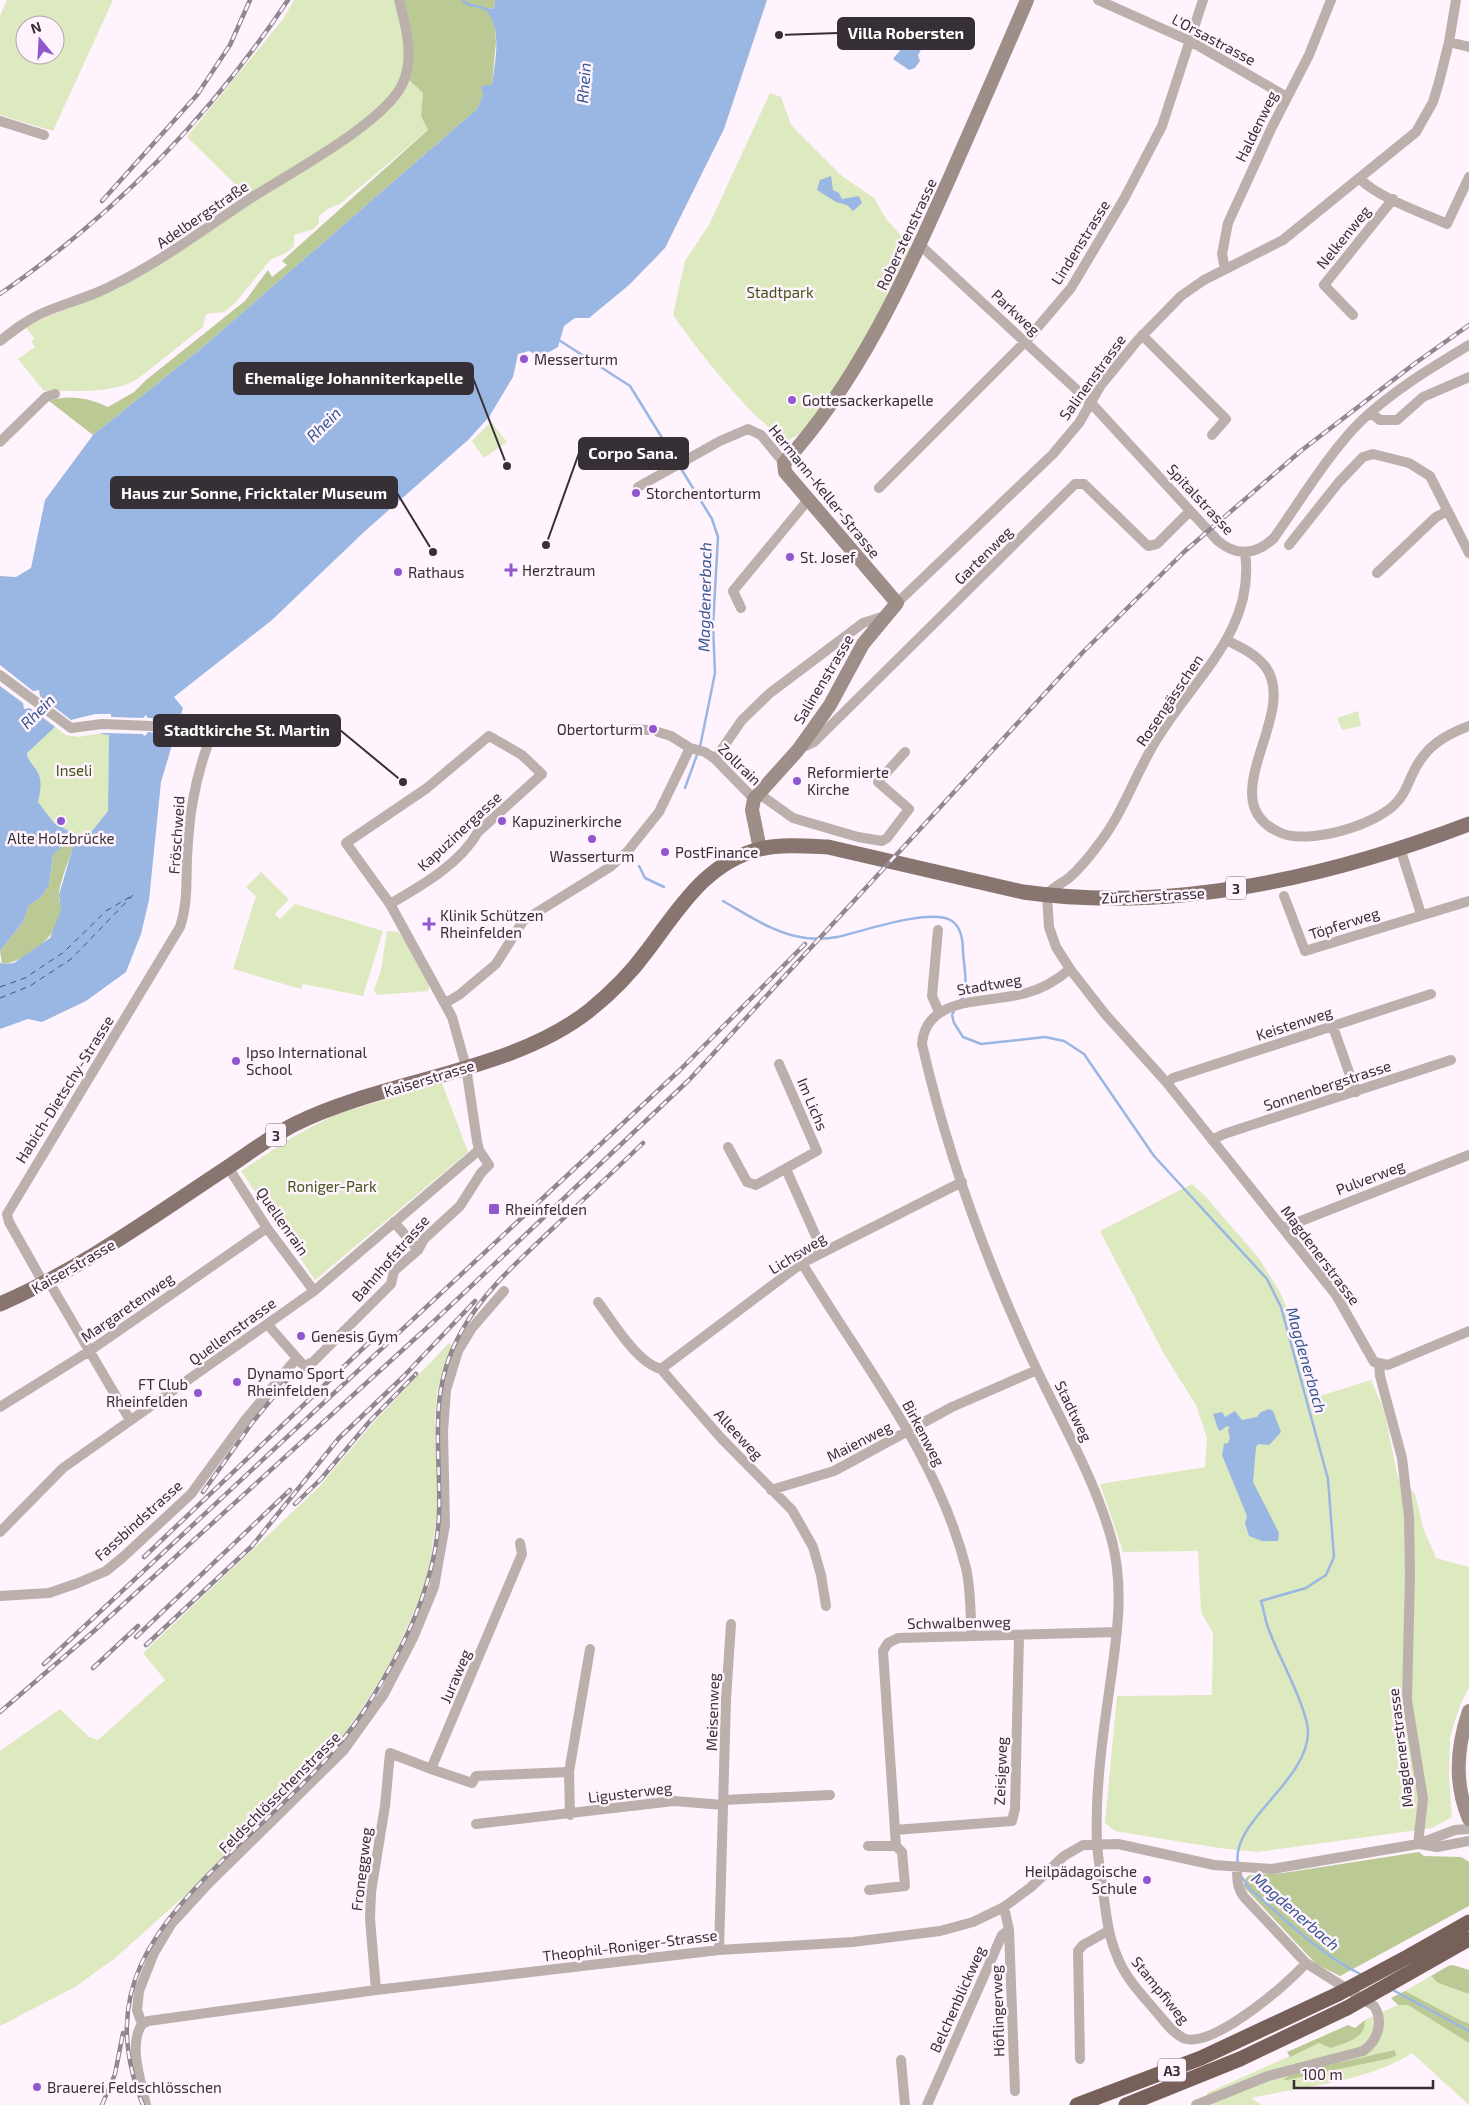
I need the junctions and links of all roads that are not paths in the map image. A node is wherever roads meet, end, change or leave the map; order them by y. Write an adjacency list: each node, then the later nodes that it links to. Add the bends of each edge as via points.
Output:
1 (399, 0): 21 (street, Adelbergstraße, via 409,47 402,84 391,100 366,122 150,266 109,288 30,319)
2 (1027, 0): 17 (street, Roberstenstrasse)
3 (1098, 0): 7 (street, L'Orsastrasse)
4 (1203, 0): 8 (street, Lindenstrasse)
5 (1331, 0): 11 (street, Haldenweg, via 1309,55)
6 (1456, 0): 9 (street, Salinenstrasse)
7 (1116, 3): 8 (street, L'Orsastrasse)
8 (1190, 41): 11 (street, L'Orsastrasse); 22 (street, Lindenstrasse, via 1162,126 1124,199 1071,288)
9 (1449, 42): 10 (street); 15 (street, Salinenstrasse, via 1433,102 1416,132)
10 (1469, 47)
11 (1287, 96): 18 (street, Haldenweg, via 1228,223 1222,254)
12 (0, 121): 13 (street)
13 (44, 135)
14 (1469, 177): 16 (street, via 1447,224)
15 (1360, 179): 16 (street); 18 (street, Salinenstrasse, via 1284,240)
16 (1393, 199): 19 (street, Nelkenweg, via 1324,285)
17 (920, 244): 22 (street, Parkweg); 30 (street, Roberstenstrasse, via 872,340 825,413)
18 (1225, 269): 20 (street, Salinenstrasse, via 1181,296)
19 (1353, 315)
20 (1142, 335): 26 (street, Salinenstrasse, via 1101,385); 28 (street, via 1226,420)
21 (0, 341)
22 (1026, 341): 26 (street, Parkweg); 32 (street, Lindenstrasse)
23 (1469, 345): 27 (street, via 1415,378)
24 (1469, 377): 27 (street, via 1423,397 1397,420 1380,420)
25 (55, 394): 29 (street, via 46,397)
26 (1091, 403): 34 (street, Spitalstrasse); 40 (street, Salinenstrasse, via 1053,454)
27 (1371, 412): 37 (street, via 1343,442 1274,538 1260,549)
28 (1212, 435)
29 (0, 442)
30 (784, 463): 31 (street, Hermann-Keller-Strasse, via 761,434 748,429); 33 (street, Hermann-Keller-Strasse, via 785,472)
31 (638, 487)
32 (879, 488)
33 (808, 500): 40 (street, Hermann-Keller-Strasse); 41 (street, via 733,590)
34 (1190, 511): 37 (street, Spitalstrasse, via 1223,545 1236,552); 50 (street, Gartenweg, via 1157,544 1148,546 1084,484 1075,484 814,742)
35 (1448, 511): 36 (street, via 1430,476 1409,463 1373,454 1357,463); 38 (street); 39 (street, via 1436,517)
36 (1289, 545)
37 (1245, 552): 43 (street, Rosengässchen, via 1246,592)
38 (1469, 553)
39 (1377, 573)
40 (897, 603): 42 (street, Salinenstrasse)
41 (741, 608)
42 (885, 616): 50 (street, Salinenstrasse, via 863,644 830,705); 52 (street, via 863,623 770,692 742,720)
43 (1226, 640): 45 (street, via 1253,654 1265,666 1271,682 1272,711 1251,785 1253,800 1263,820 1289,836 1318,836 1382,814 1400,799 1427,750 1444,736); 59 (street, Rosengässchen, via 1158,738 1120,814 1071,876)
44 (0, 675): 65 (street, Fröschweid, via 71,728 102,724 175,727 203,734 208,744 196,776 190,810 186,904)
45 (1469, 726)
46 (632, 729): 47 (street)
47 (647, 730)
48 (658, 732): 49 (street, Zollrain)
49 (692, 748): 52 (street, Zollrain); 68 (street, via 658,812 627,852 523,921 496,964)
50 (798, 750): 53 (street, Salinenstrasse)
51 (905, 752): 53 (street, via 878,782 908,810 882,841 793,818)
52 (715, 759): 53 (street, Zollrain)
53 (756, 796): 58 (street, Zollrain, via 752,810)
54 (1469, 824): 57 (main road, Zürcherstrasse / 3)
55 (346, 843): 62 (street, Bahnhofstrasse); 62 (street, Kapuzinergasse, via 428,788 489,736 522,755 542,774 478,832 473,841 434,878)
56 (832, 848): 58 (main road, Kaiserstrasse / 3, via 798,845); 59 (main road, Zürcherstrasse / 3, via 972,882)
57 (1400, 848): 59 (main road, Zürcherstrasse / 3, via 1285,878 1195,894 1144,898); 63 (street)
58 (760, 849): 73 (main road, Kaiserstrasse / 3, via 729,862 702,881 640,961 583,1015 532,1044)
59 (1046, 895): 66 (street, Magdenerstrasse, via 1048,927)
60 (1284, 896): 63 (street, Töpferweg, via 1305,951)
61 (1469, 901): 63 (street, Töpferweg)
62 (390, 904): 68 (street, Bahnhofstrasse)
63 (1421, 914)
64 (938, 930): 69 (street, Stadtweg, via 932,996)
65 (174, 938): 89 (street, Habich-Dietschy-Strasse, via 10,1205 9,1222)
66 (1070, 970): 69 (street, Stadtweg, via 1028,993); 74 (street, Magdenerstrasse)
67 (1431, 994): 70 (street, Keistenweg)
68 (445, 1003): 73 (street, Bahnhofstrasse)
69 (944, 1009): 82 (street, Stadtweg, via 929,1020 922,1044)
70 (1333, 1026): 74 (street, Keistenweg, via 1173,1078); 75 (street)
71 (1451, 1060): 75 (street, Sonnenbergstrasse)
72 (779, 1064): 81 (street, Im Lichs, via 817,1151)
73 (466, 1067): 78 (street, Bahnhofstrasse); 80 (main road, Kaiserstrasse / 3, via 338,1106 304,1120)
74 (1167, 1083): 76 (street, Magdenerstrasse)
75 (1356, 1092): 76 (street, Sonnenbergstrasse)
76 (1212, 1140): 85 (street, Magdenerstrasse)
77 (728, 1147): 81 (street, Im Lichs, via 747,1182 756,1185)
78 (479, 1150): 83 (street, Quellenstrasse); 86 (street, Bahnhofstrasse, via 489,1165 460,1206 424,1238)
79 (1469, 1154): 85 (street, Pulverweg)
80 (228, 1167): 84 (street, Quellenrain); 89 (main road, Kaiserstrasse / 3)
81 (786, 1170): 87 (street)
82 (962, 1182): 87 (street, Lichsweg); 100 (street, Stadtweg, via 994,1269)
83 (394, 1222): 86 (street); 90 (street, Quellenstrasse)
84 (267, 1228): 90 (street, Quellenrain); 96 (street, Margaretenweg)
85 (1283, 1228): 98 (street, Magdenerstrasse, via 1336,1295 1371,1358)
86 (418, 1250): 97 (street, Bahnhofstrasse, via 394,1271 391,1284 313,1362 304,1366)
87 (823, 1252): 88 (street, Lichsweg)
88 (802, 1263): 99 (street, Lichsweg); 103 (street, Birkenweg)
89 (46, 1283): 93 (main road, Kaiserstrasse / 3); 96 (street, Habich-Dietschy-Strasse)
90 (314, 1291): 94 (street, Quellenstrasse)
91 (504, 1291): 141 (street, Feldschlösschenstrasse, via 472,1328 458,1351 446,1390 443,1432 445,1525 434,1587 412,1638 384,1694 344,1751 207,1885 172,1924 154,1953 139,1991 137,2010)
92 (598, 1302): 99 (street, Alleeweg, via 621,1334 652,1367)
93 (0, 1304)
94 (268, 1325): 97 (street); 102 (street, Quellenstrasse)
95 (1469, 1331): 98 (street, via 1388,1365)
96 (88, 1352): 101 (street, Margaretenweg); 102 (street, Habich-Dietschy-Strasse)
97 (296, 1359): 107 (street, Fassbindstrasse, via 246,1419 191,1494 114,1564 78,1583 49,1593)
98 (1379, 1364): 128 (street, Magdenerstrasse, via 1402,1458 1409,1516 1407,1700 1423,1799)
99 (660, 1369): 104 (street, Alleeweg)
100 (1037, 1370): 103 (street, Maienweg, via 952,1407); 110 (street, Stadtweg, via 1105,1514 1116,1555)
101 (0, 1407)
102 (130, 1420): 105 (street, Quellenstrasse, via 63,1468)
103 (909, 1432): 104 (street, Maienweg, via 834,1472); 111 (street, Birkenweg, via 941,1499 966,1569)
104 (771, 1490): 108 (street, Alleeweg, via 792,1510 809,1539 822,1575)
105 (0, 1532)
106 (520, 1542): 115 (street, Juraweg, via 522,1554)
107 (0, 1596)
108 (826, 1606)
109 (731, 1624): 118 (street, Meisenweg)
110 (1117, 1632): 112 (street, Schwalbenweg); 127 (street, Stadtweg, via 1102,1736)
111 (972, 1636): 112 (street, Schwalbenweg); 124 (street, Schwalbenweg, via 898,1638 888,1642 883,1651)
112 (1019, 1636): 124 (street, Zeisigweg, via 1015,1809 1012,1821)
113 (590, 1649): 116 (street, Ligusterweg)
114 (1469, 1711): 119 (street, via 1458,1770)
115 (431, 1769): 116 (street, via 472,1783 476,1776); 140 (street, Froneggweg, via 390,1753 371,1892)
116 (569, 1772): 120 (street, Ligusterweg)
117 (830, 1796): 118 (street)
118 (724, 1802): 120 (street, Ligusterweg, via 674,1801); 138 (street, Meisenweg)
119 (1463, 1804): 121 (street); 125 (street)
120 (570, 1814): 122 (street, Ligusterweg)
121 (1469, 1819)
122 (476, 1824)
123 (1469, 1829): 125 (street)
124 (895, 1830): 130 (street, Schwalbenweg)
125 (1455, 1830): 128 (street)
126 (1469, 1841): 128 (street, via 1436,1847)
127 (1097, 1843): 131 (street, Theophil-Roniger-Strasse, via 1118,1844 1214,1865); 133 (street, Theophil-Roniger-Strasse, via 1073,1849); 136 (street, Stampfiweg)
128 (1418, 1844): 131 (street, Theophil-Roniger-Strasse, via 1278,1869)
129 (868, 1846): 130 (street)
130 (896, 1846): 132 (street, Schwalbenweg, via 902,1852 905,1886)
131 (1238, 1867): 139 (street, via 1239,1891)
132 (869, 1890)
133 (1004, 1907): 135 (street); 138 (street, Theophil-Roniger-Strasse, via 961,1926 898,1938)
134 (1469, 1922): 148 (highway, A3, bridge, via 1330,1999 1202,2058)
135 (1009, 1930): 144 (street, Höflingerweg); 147 (street, Belchenblickweg, via 1002,1935)
136 (1108, 1931): 139 (street, Stampfiweg, via 1117,1959 1128,1976 1179,2036 1187,2040 1197,2039 1247,2015); 142 (street, via 1078,1951)
137 (1469, 1939): 149 (highway, A3, bridge, via 1347,2008 1240,2059)
138 (719, 1950): 140 (street, Theophil-Roniger-Strasse)
139 (1306, 1963): 150 (street, via 1374,2006 1380,2017 1374,2040 1363,2051 1268,2076)
140 (376, 1990): 141 (street, Theophil-Roniger-Strasse, via 164,2018)
141 (142, 2024): 145 (street, via 135,2044)
142 (1080, 2059)
143 (902, 2060): 146 (street)
144 (1015, 2091)
145 (146, 2105)
146 (905, 2105)
147 (927, 2105)
148 (1078, 2105)
149 (1126, 2105)
150 (1196, 2105)

